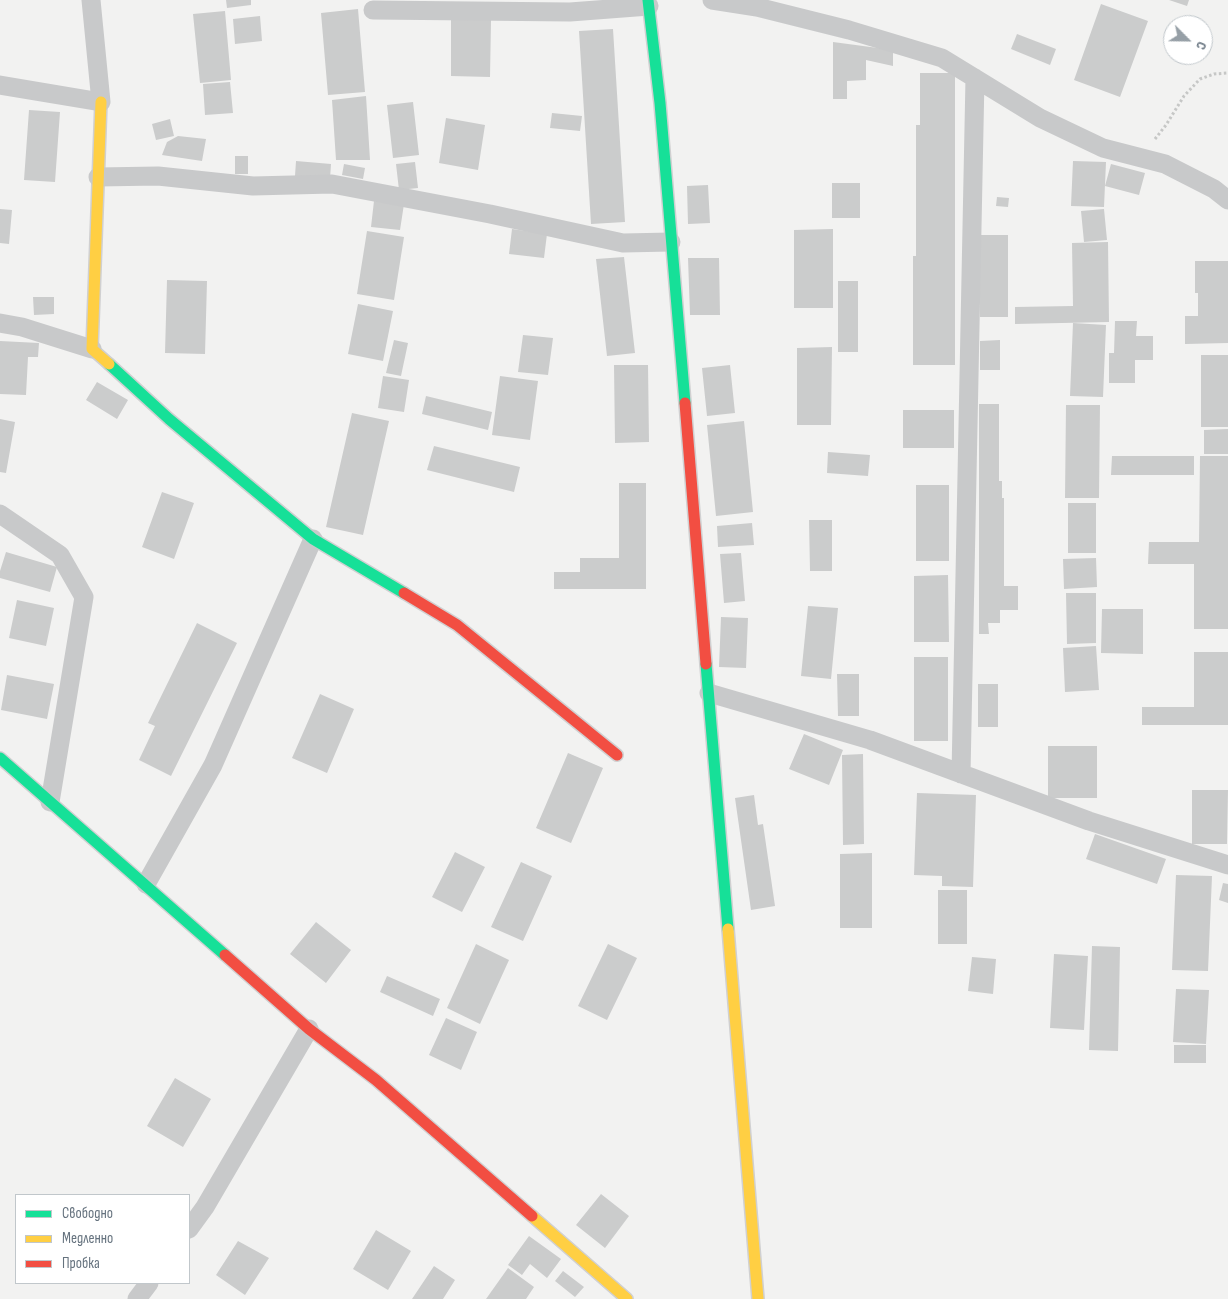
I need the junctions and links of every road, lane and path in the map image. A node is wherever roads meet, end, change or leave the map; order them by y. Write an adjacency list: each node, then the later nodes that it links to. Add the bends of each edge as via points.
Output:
1 (91, 0): 8 (street)
2 (712, 0): 6 (street, via 757,7 849,30 942,58)
3 (649, 3): 4 (street, via 570,12); 12 (street)
4 (373, 10)
5 (1228, 73): 9 (path, via 1200,79 1150,145)
6 (975, 78): 9 (street, via 1040,118 1103,148); 20 (street)
7 (0, 85): 8 (street)
8 (101, 102): 10 (street)
9 (1127, 154): 11 (street, via 1165,164 1214,189)
10 (98, 177): 12 (street, via 158,176 253,186 332,184 623,243); 14 (street)
11 (1228, 200)
12 (671, 242): 17 (street)
13 (0, 323): 14 (street)
14 (92, 349): 16 (street, via 169,419)
15 (0, 514): 21 (street, via 60,555 84,597)
16 (313, 539): 18 (street, via 457,625); 23 (street, via 213,765)
17 (709, 693): 20 (street, via 870,740); 29 (street)
18 (617, 755)
19 (0, 758): 21 (street)
20 (961, 774): 22 (street, via 1089,821)
21 (50, 802): 23 (street)
22 (1228, 865)
23 (146, 884): 24 (street)
24 (308, 1029): 25 (street); 28 (street, via 376,1080)
25 (190, 1228)
26 (148, 1284): 27 (street)
27 (137, 1299)
28 (627, 1299)
29 (758, 1299)

